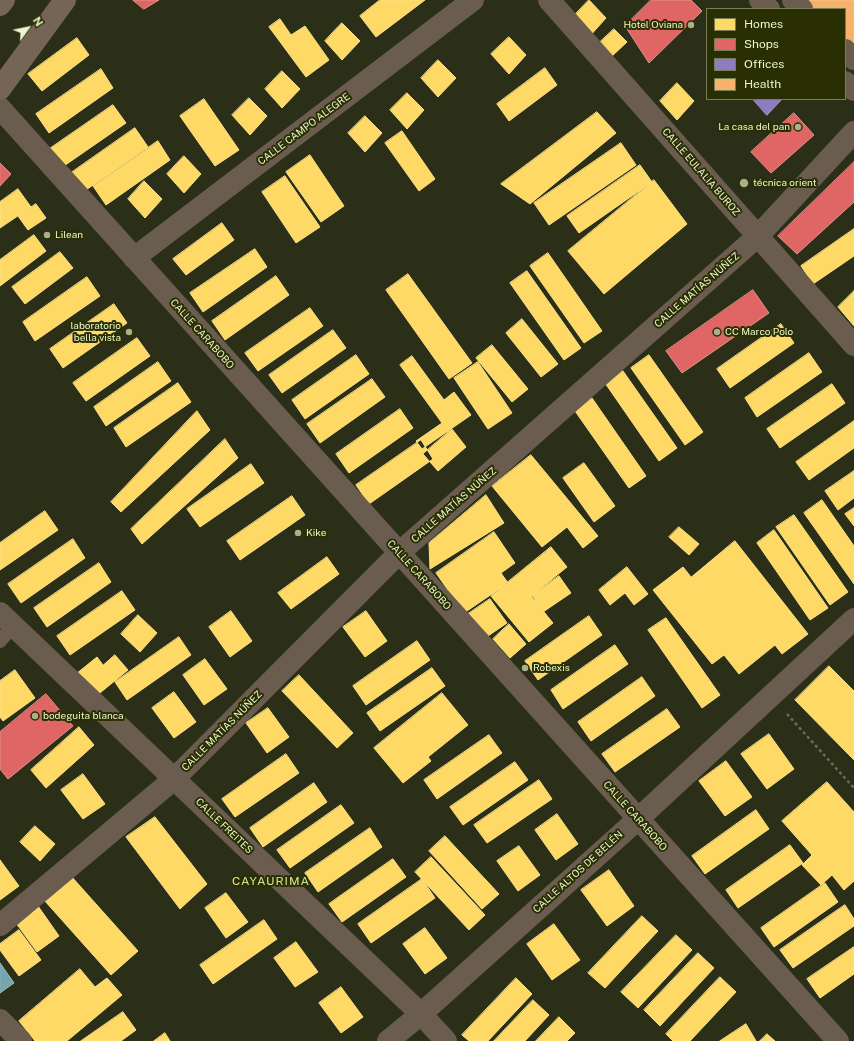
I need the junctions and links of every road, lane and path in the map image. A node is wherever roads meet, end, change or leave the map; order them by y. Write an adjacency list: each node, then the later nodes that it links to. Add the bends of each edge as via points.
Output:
1 (4, 0): 7 (street)
2 (65, 0): 13 (street)
3 (473, 0): 18 (street, CALLE CAMPO ALEGRE)
4 (549, 0): 17 (street, CALLE EULALIA BUROZ)
5 (760, 0): 8 (street)
6 (793, 0): 9 (street)
7 (0, 5)
8 (768, 8)
9 (801, 8)
10 (846, 51): 11 (street)
11 (854, 59)
12 (846, 83): 14 (street)
13 (0, 88)
14 (854, 90)
15 (0, 108): 18 (street, CALLE CARABOBO)
16 (854, 132): 17 (street, CALLE MATÍAS NÚÑEZ)
17 (758, 236): 19 (street, CALLE EULALIA BUROZ); 20 (street, CALLE MATÍAS NÚÑEZ)
18 (134, 258): 20 (street, CALLE CARABOBO)
19 (854, 345)
20 (399, 553): 24 (street, CALLE MATÍAS NÚÑEZ); 26 (street, CALLE CARABOBO)
21 (854, 619): 23 (street, CALLE ALTOS DE BELÉN)
22 (4, 627): 24 (street, CALLE FREITES)
23 (771, 696): 25 (path); 26 (street, CALLE ALTOS DE BELÉN)
24 (174, 779): 27 (street, CALLE MATÍAS NÚÑEZ); 28 (street, CALLE FREITES)
25 (854, 788)
26 (638, 819): 28 (street, CALLE ALTOS DE BELÉN); 33 (street, CALLE CARABOBO)
27 (0, 925)
28 (421, 1014): 31 (street, CALLE ALTOS DE BELÉN); 32 (street, CALLE FREITES)
29 (0, 1020): 30 (street)
30 (21, 1041)
31 (388, 1041)
32 (446, 1041)
33 (838, 1041)

